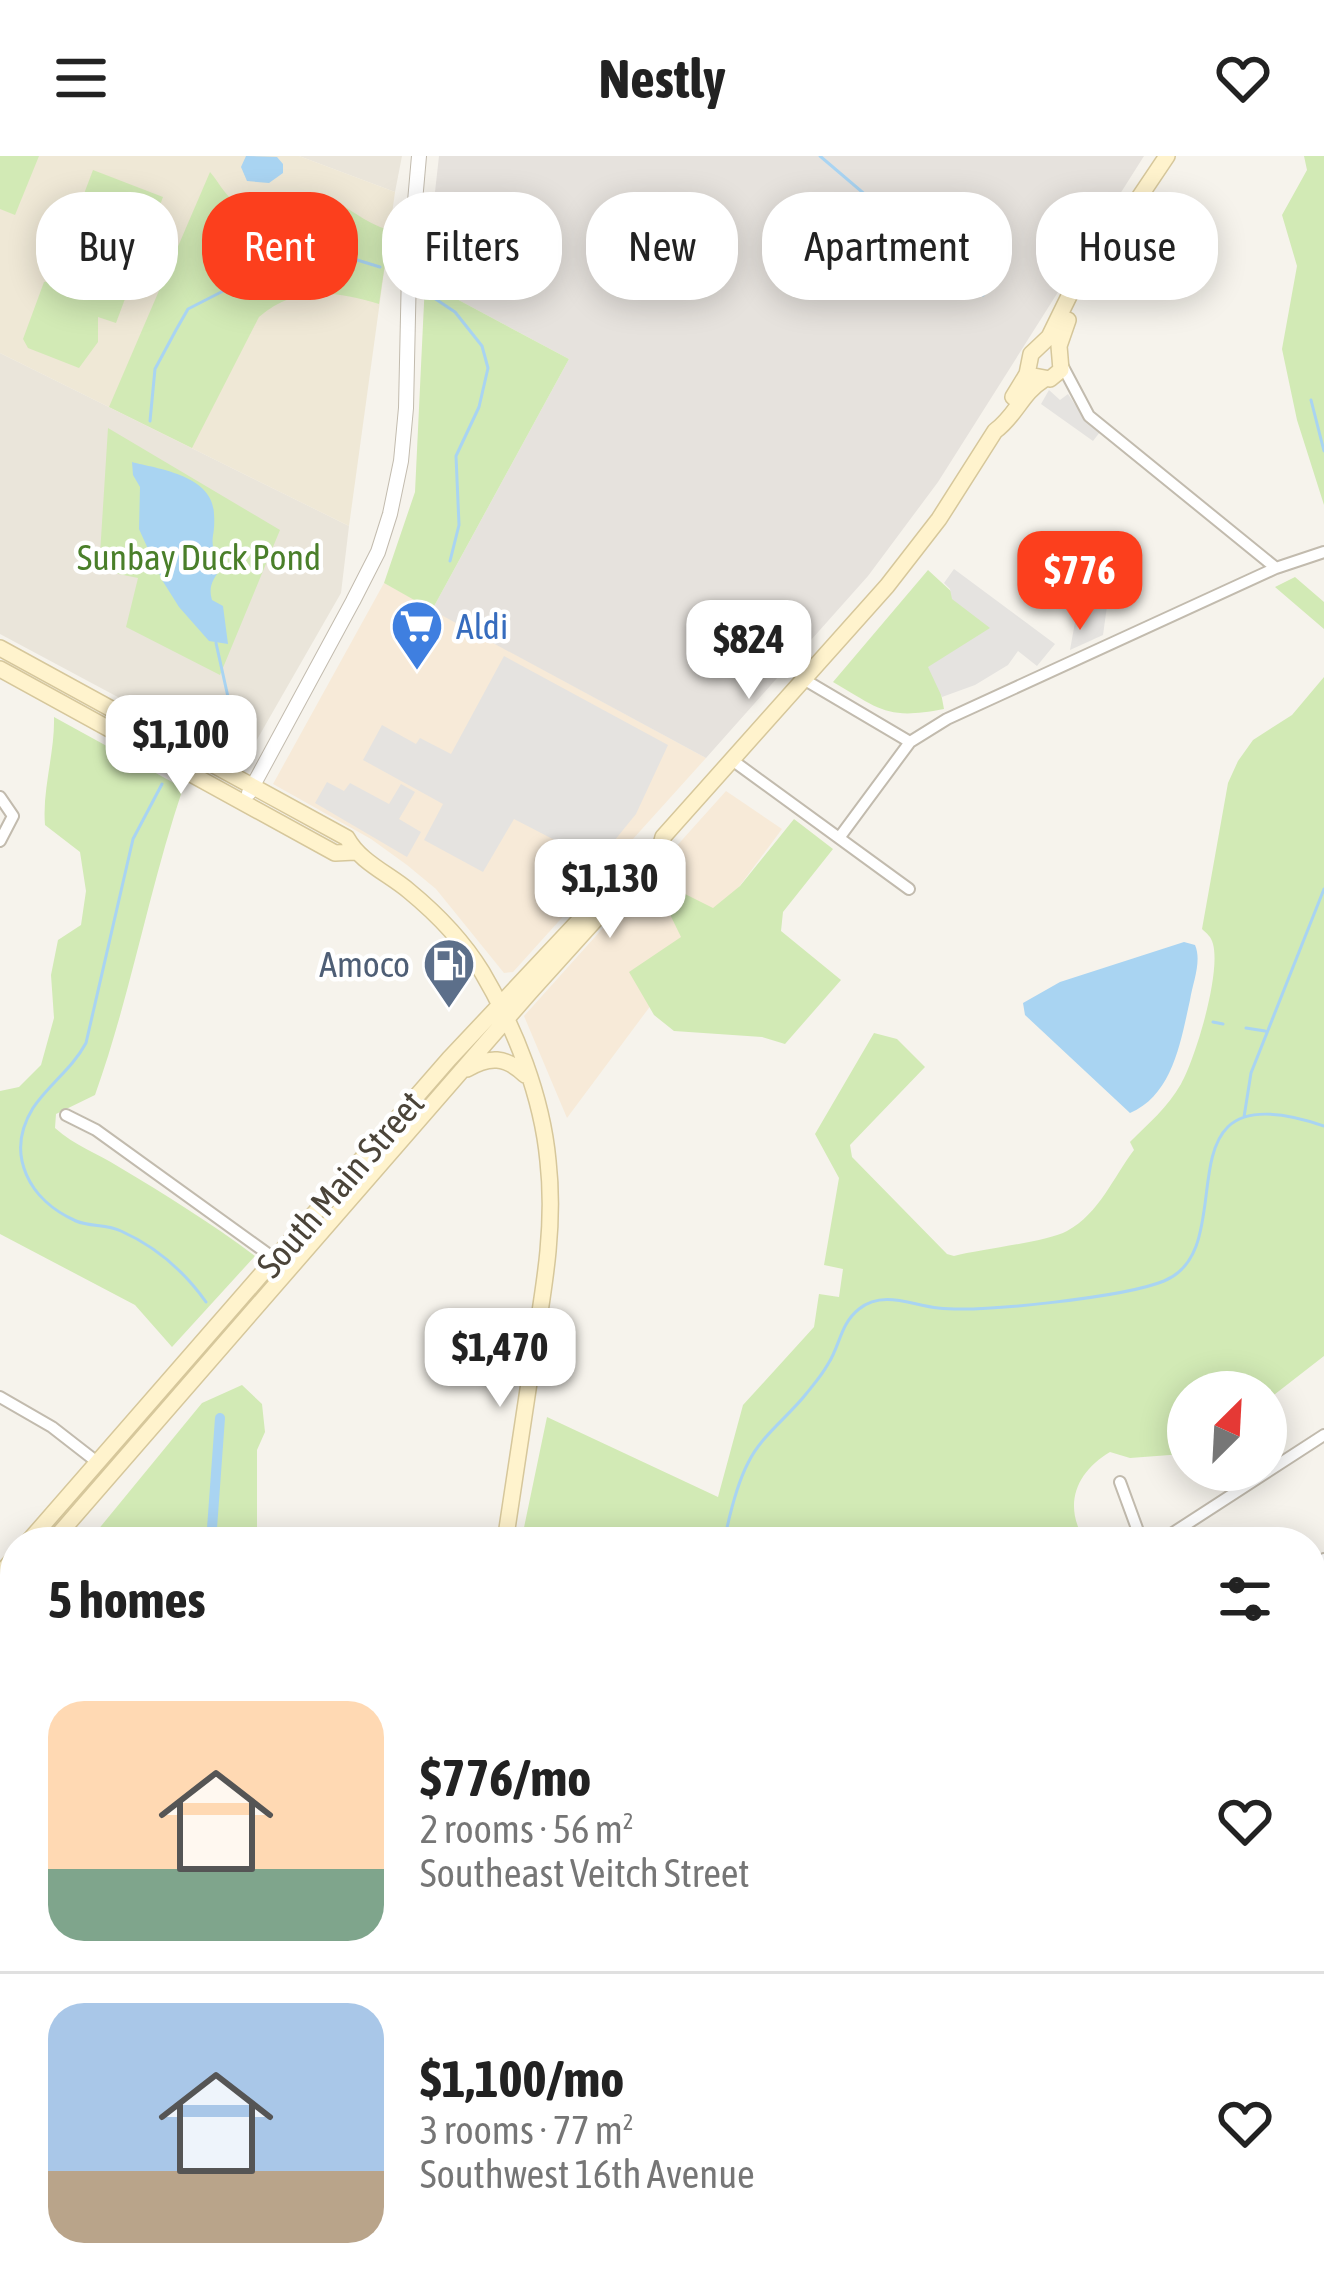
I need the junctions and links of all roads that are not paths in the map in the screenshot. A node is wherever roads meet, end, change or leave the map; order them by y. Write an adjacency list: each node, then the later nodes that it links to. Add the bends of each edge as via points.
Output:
1 (418, 156): 19 (street, via 406,408 390,514 353,602)
2 (1155, 156): 4 (main road)
3 (1167, 156): 5 (main road)
4 (1133, 192)
5 (1144, 192)
6 (1066, 300): 8 (main road)
7 (1077, 300): 9 (main road)
8 (1039, 347): 9 (main road); 10 (main road, via 1031,354)
9 (1060, 359): 10 (main road); 11 (street)
10 (1041, 376): 11 (street); 16 (main road, South Main Street, via 997,419 917,548)
11 (1078, 399): 13 (street, via 1093,420)
12 (1324, 552): 13 (street)
13 (1276, 568): 17 (street)
14 (0, 648): 19 (main road)
15 (0, 669): 21 (main road)
16 (805, 680): 17 (street); 18 (main road, South Main Street)
17 (910, 742): 22 (street)
18 (732, 760): 22 (street); 26 (main road, South Main Street, via 660,848)
19 (252, 787): 21 (street); 24 (main road, via 347,838)
20 (3, 801): 23 (street, via 13,816)
21 (244, 803): 24 (main road, via 335,853)
22 (839, 838): 25 (street)
23 (0, 841)
24 (355, 852): 26 (main road, via 451,930)
25 (909, 889)
26 (502, 1012): 27 (main road, South Main Street); 28 (main road); 30 (main road, South Main Street)
27 (460, 1074): 28 (main road, via 502,1059); 31 (main road, South Main Street)
28 (530, 1082): 41 (main road, via 548,1157 550,1240)
29 (67, 1114): 32 (street)
30 (351, 1169): 31 (main road); 32 (main road, South Main Street)
31 (365, 1185): 33 (main road, South Main Street)
32 (275, 1259): 33 (main road); 36 (main road, South Main Street)
33 (288, 1271): 37 (main road, South Main Street)
34 (0, 1396): 36 (street)
35 (1324, 1435): 43 (street)
36 (97, 1462): 37 (main road); 39 (main road, South Main Street)
37 (110, 1476): 40 (main road, South Main Street)
38 (1120, 1482): 42 (street)
39 (41, 1527)
40 (65, 1527)
41 (507, 1527)
42 (1136, 1527)
43 (1182, 1527)

